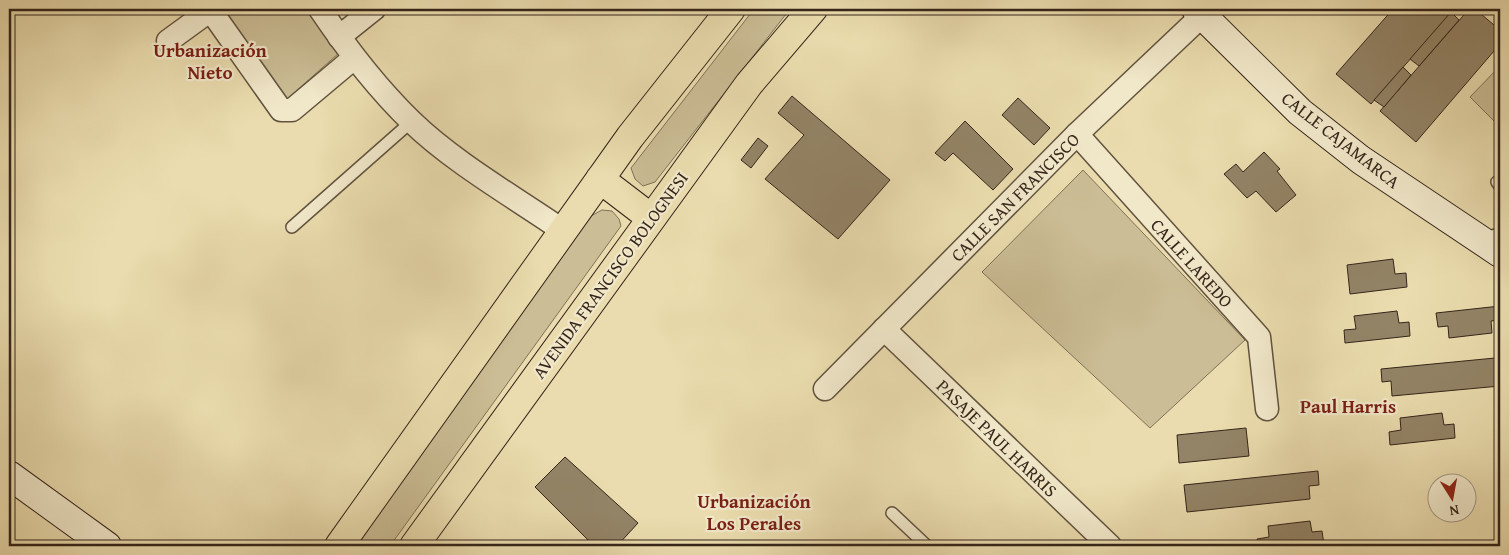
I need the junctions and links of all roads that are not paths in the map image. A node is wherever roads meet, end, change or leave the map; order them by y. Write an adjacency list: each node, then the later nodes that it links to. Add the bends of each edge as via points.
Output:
1 (320, 9): 6 (street)
2 (374, 9): 6 (street)
3 (731, 9): 11 (main road)
4 (813, 9): 12 (main road, AVENIDA FRANCISCO BOLOGNESI, via 750,84)
5 (1202, 11): 10 (street, CALLE SAN FRANCISCO); 15 (street, CALLE CAJAMARCA, via 1300,112 1361,160)
6 (339, 37): 8 (street)
7 (168, 41): 8 (street, via 212,9 281,110 292,110)
8 (354, 58): 9 (street)
9 (411, 122): 13 (lane); 14 (street)
10 (1077, 134): 16 (street, CALLE SAN FRANCISCO); 18 (street, CALLE LAREDO, via 1259,337)
11 (600, 180): 12 (main road); 14 (main road)
12 (650, 218): 23 (main road, AVENIDA FRANCISCO BOLOGNESI)
13 (292, 227)
14 (562, 230): 22 (main road)
15 (1494, 243)
16 (884, 329): 17 (street, CALLE SAN FRANCISCO); 25 (street, PASAJE PAUL HARRIS)
17 (825, 389)
18 (1267, 409)
19 (9, 475): 21 (street)
20 (892, 513): 24 (lane)
21 (107, 546)
22 (339, 546)
23 (414, 546)
24 (928, 546)
25 (1110, 546)

